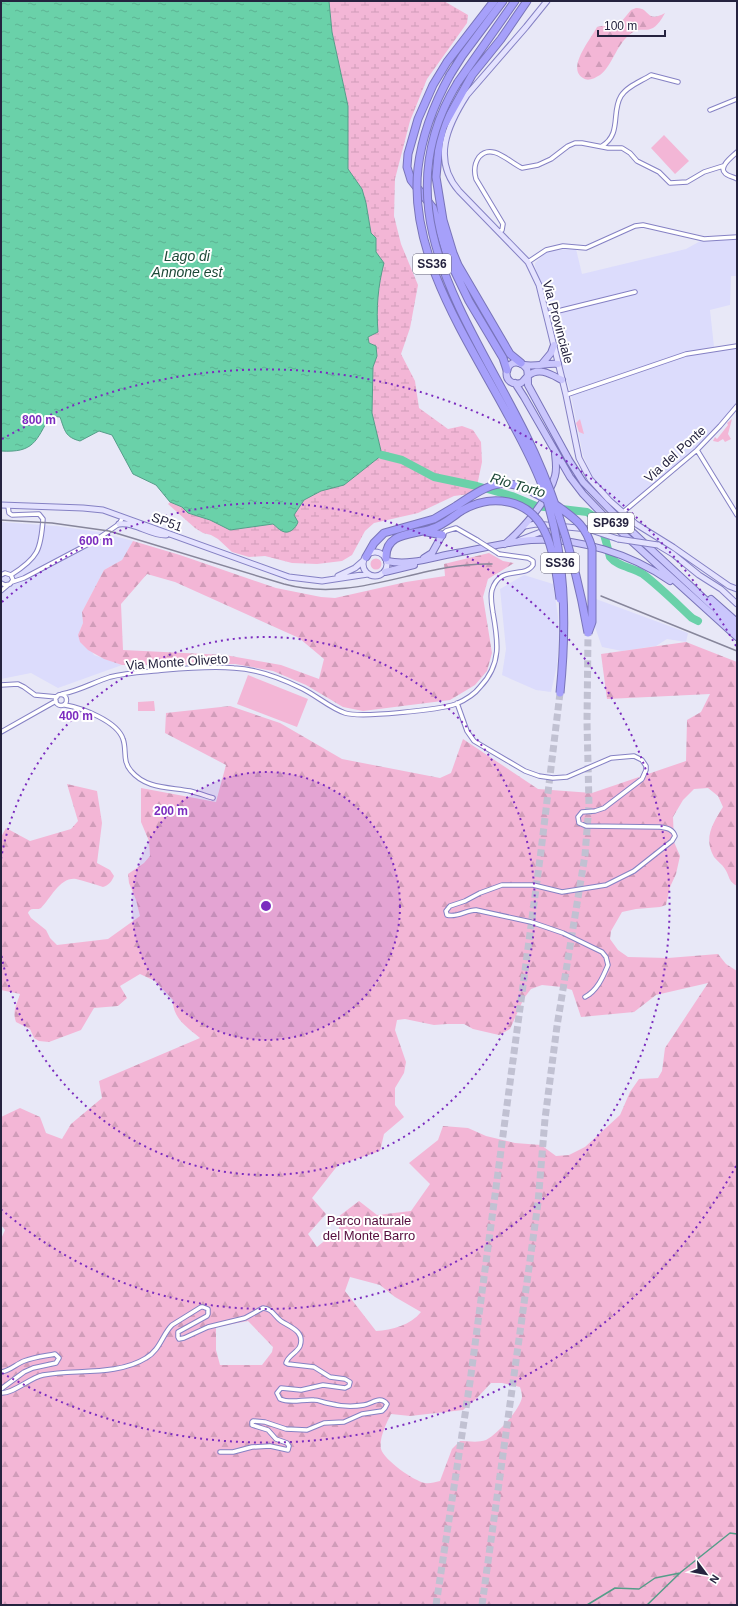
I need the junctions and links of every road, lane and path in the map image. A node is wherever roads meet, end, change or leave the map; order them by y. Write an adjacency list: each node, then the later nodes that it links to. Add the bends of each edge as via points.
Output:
1 (494, 1): 13 (highway, SS36, via 442,70 418,119 407,167 411,180)
2 (503, 1): 67 (highway, SS36, bridge, via 462,56 433,110 420,154 417,181 419,212 425,243 448,306 531,459 542,486 561,565)
3 (515, 1): 13 (highway, SS36, bridge, via 458,82 441,115 430,150)
4 (527, 1): 21 (highway, via 472,75 443,127 436,177 442,220 452,253 510,354)
5 (547, 1): 14 (street, Via Provinciale, via 467,95 457,112 446,142 444,163 450,179)
6 (678, 82): 9 (street, via 651,75 627,90 620,96 613,134 609,142)
7 (737, 99): 8 (street)
8 (710, 110)
9 (602, 146): 11 (street, via 626,150 637,161 653,169 670,183 687,182 704,172); 14 (street, via 575,143 551,159 522,168 497,153 488,152 480,156 475,165 476,179 503,224)
10 (737, 152): 11 (street)
11 (723, 168): 12 (street, via 725,174)
12 (737, 179)
13 (428, 200): 24 (highway, SS36, via 468,301 503,358); 35 (highway, SS36, bridge, via 430,225 446,280 526,434 551,493 573,558 588,633 592,622 592,548 586,531 577,521 556,505 527,488 510,484 489,486)
14 (499, 232): 16 (street, Via Provinciale)
15 (737, 237): 16 (street, via 704,239 643,225 634,226 586,248 562,246 546,250)
16 (528, 262): 18 (street, Via Provinciale, via 539,285)
17 (635, 292): 18 (street)
18 (546, 314): 19 (street, Via Provinciale)
19 (554, 345): 22 (street, Via Provinciale); 23 (main road, via 551,353)
20 (737, 346): 29 (street, via 686,354)
21 (523, 364): 23 (main road, via 533,367); 24 (main road, via 511,364); 26 (main road)
22 (558, 364): 23 (main road); 25 (main road); 27 (street, Via Provinciale)
23 (540, 365)
24 (507, 370): 28 (main road, via 507,377)
25 (547, 372): 26 (main road, via 540,371); 27 (main road)
26 (527, 376): 28 (main road, via 524,381); 54 (main road, SP639, via 528,385 583,482 627,527)
27 (562, 380): 29 (street, Via Provinciale)
28 (515, 384): 32 (main road, SP639)
29 (566, 395): 36 (street, Via Provinciale, via 580,458 590,479)
30 (737, 406): 31 (street, Via del Ponte)
31 (697, 450): 36 (street, Via del Ponte); 37 (street)
32 (554, 451): 39 (main road, bridge, via 556,466 552,484); 58 (main road, SP639, via 570,477 608,520)
33 (1, 505): 34 (street, SP51 / SP51)
34 (8, 506): 38 (street, SP51 / SP51, via 83,508 103,510); 55 (street, via 12,515 39,514 43,519 39,549)
35 (458, 509): 42 (highway, SS36, via 446,523); 48 (highway, SS36, via 434,519 384,533 374,542); 67 (highway, SS36, bridge, via 481,502 502,500 522,507 538,521 550,544)
36 (622, 513): 60 (street, Via Provinciale)
37 (737, 515)
38 (123, 517): 40 (street); 43 (street, SP51 / SP51)
39 (526, 523): 41 (street); 46 (main road)
40 (119, 524): 43 (street, via 128,524 159,535); 55 (street, via 96,540 22,578)
41 (557, 527): 45 (street); 61 (street, bridge, via 588,529 608,537 658,546 673,554)
42 (413, 533): 44 (highway, via 428,532); 49 (highway, SS36, via 394,539 388,544)
43 (169, 534): 56 (street, SP51 / SP51, via 277,574)
44 (442, 535): 50 (main road, via 429,556); 74 (street, Via Monte Oliveto, bridge, via 456,528 499,554 533,561 533,565 527,571 505,574 494,585 491,598 498,642 496,660 481,686 469,697)
45 (516, 542): 46 (main road); 58 (main road, via 569,542 605,550 658,573)
46 (505, 544): 47 (main road)
47 (482, 549): 50 (main road); 51 (main road)
48 (365, 558): 49 (street, via 376,552 383,555); 52 (street, via 364,568); 56 (street, SP51 / SP51, via 349,572)
49 (386, 560): 50 (main road); 51 (street, via 388,565)
50 (405, 563)
51 (385, 572): 52 (street, via 375,576)
52 (368, 574): 56 (street, SP51 / SP51)
53 (1, 575): 55 (street, via 8,573)
54 (680, 575): 64 (main road); 65 (main road, SP639)
55 (11, 580): 57 (street); 59 (street)
56 (322, 581)
57 (1, 584)
58 (680, 586): 66 (main road, SP639)
59 (1, 590)
60 (737, 590)
61 (730, 598): 62 (street); 63 (street)
62 (737, 604)
63 (737, 608)
64 (737, 622)
65 (737, 629)
66 (737, 637)
67 (564, 638): 70 (highway, SS36, bridge)
68 (1, 684): 72 (street, via 21,685 31,694)
69 (76, 690): 71 (street, Via Monte Oliveto); 73 (street); 74 (street, Via Monte Oliveto, via 111,677 135,673 200,667 235,668 278,678 349,714 444,707)
70 (560, 693)
71 (62, 694): 72 (street, Via Monte Oliveto); 73 (street)
72 (56, 699): 75 (street); 77 (street)
73 (67, 699): 76 (street); 78 (street)
74 (457, 703): 81 (street, via 467,732 474,741 539,776 567,777 611,758 636,757 645,764 646,772 643,777 620,796 603,808 582,812 578,817 579,823 586,826 660,827 673,832 675,836 672,841 634,871 606,885 562,892 533,885 502,885 450,906 446,911 447,915 451,916 476,910 531,922 597,949 605,956 608,965 597,988)
75 (59, 705): 76 (street); 77 (street)
76 (65, 705): 78 (street)
77 (45, 707): 79 (street)
78 (79, 707): 80 (street, via 117,728 123,738 125,761 137,776 153,785)
79 (1, 732)
80 (213, 798)
81 (585, 997)
82 (1, 1372): 83 (street, via 33,1358 55,1354 59,1358 56,1363 24,1372)
83 (1, 1389)
84 (1, 1393): 85 (street, via 42,1375 113,1369 135,1363 156,1349 172,1325 203,1307 209,1311 206,1316 178,1332 179,1339 208,1327 245,1318 263,1308 272,1310 279,1319 297,1331 301,1338 297,1351 287,1360 288,1364 314,1367 332,1377 350,1382 345,1388 325,1385 301,1390 281,1388 277,1393 280,1399 298,1402 317,1400 354,1406 380,1400 387,1405 382,1411 365,1413 344,1422 324,1423 306,1430 286,1429 253,1421 252,1425 268,1430 276,1439 288,1444 288,1450 272,1446)
85 (220, 1452)

